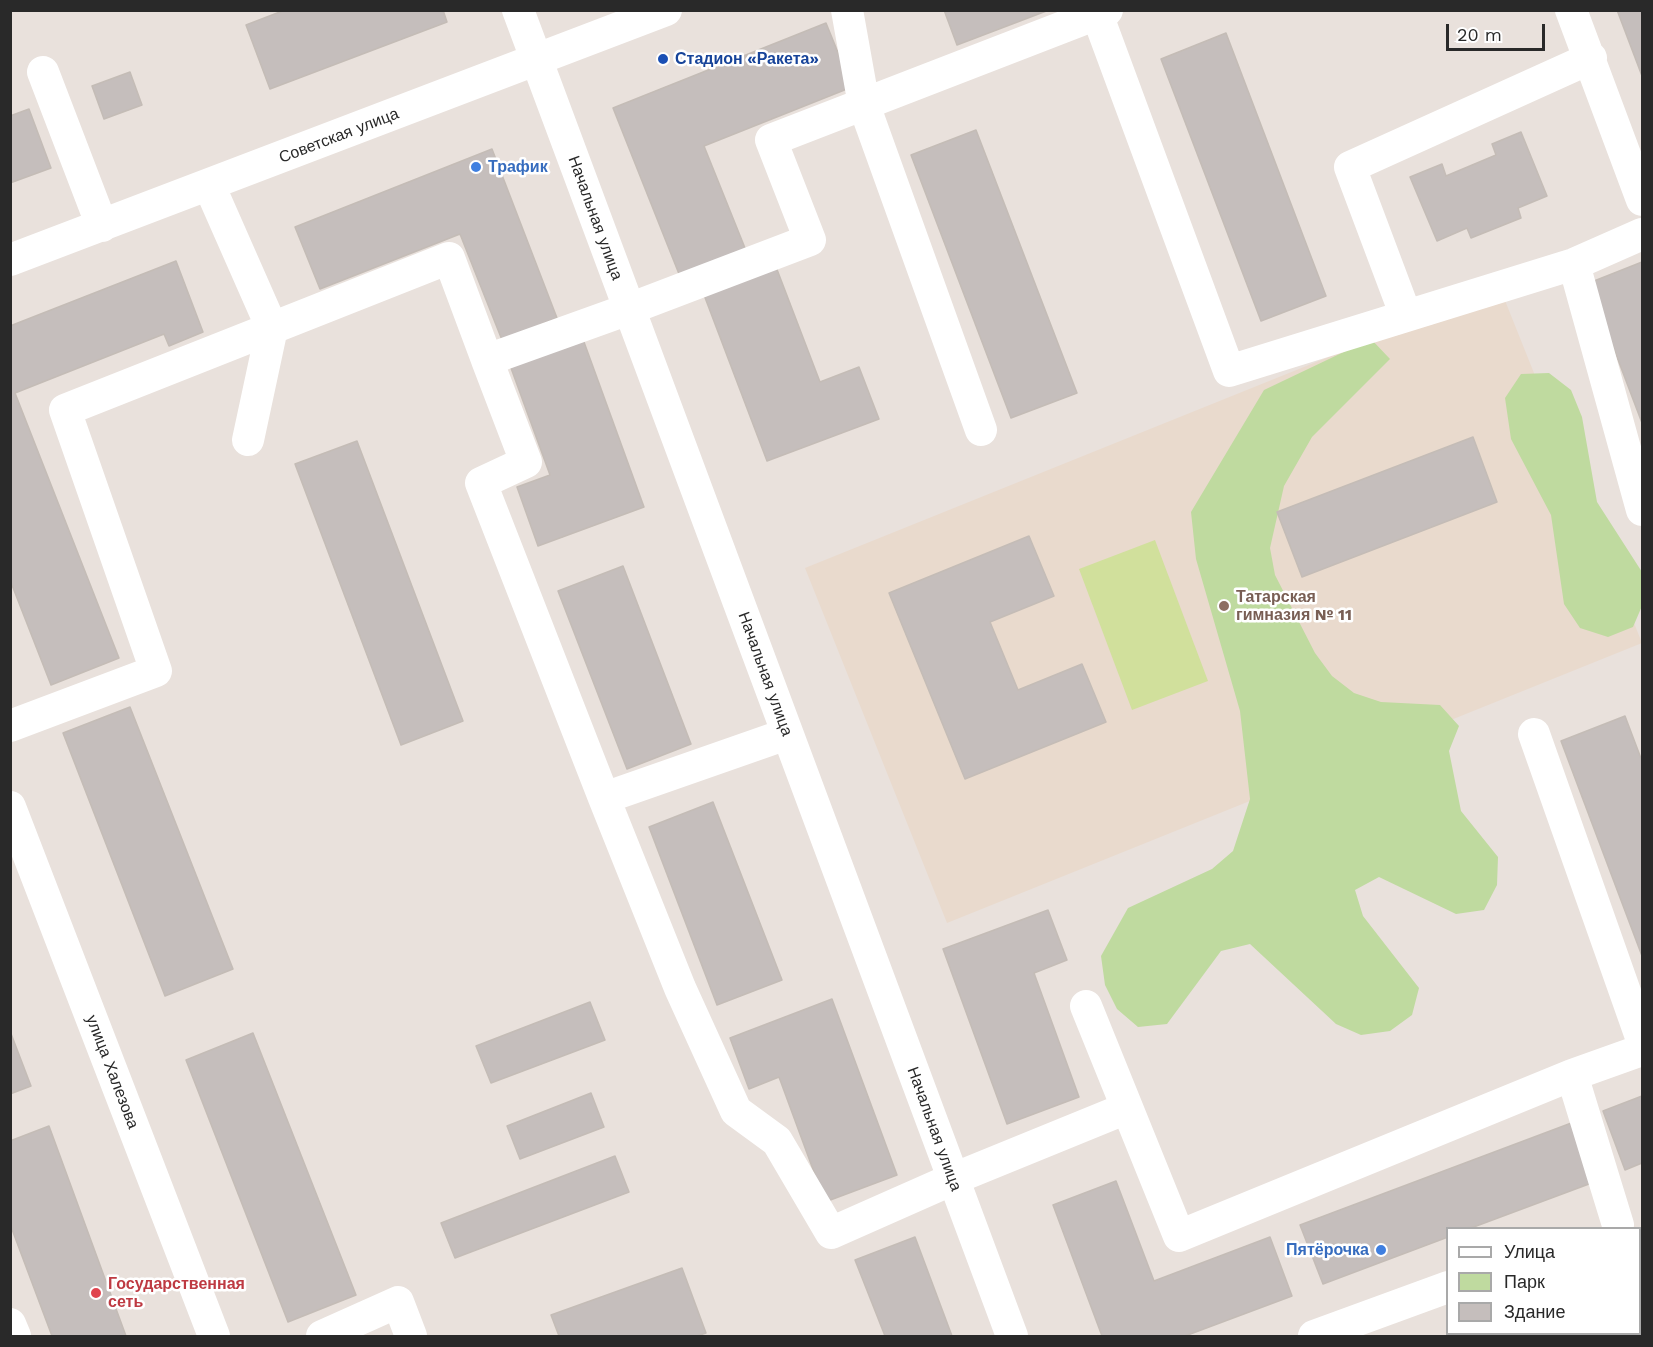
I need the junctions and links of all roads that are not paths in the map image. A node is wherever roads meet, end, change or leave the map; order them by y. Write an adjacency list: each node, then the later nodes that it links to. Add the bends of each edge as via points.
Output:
1 (518, 10): 7 (street, Начальная улица)
2 (666, 10): 7 (street, Советская улица)
3 (847, 10): 9 (street)
4 (1571, 10): 6 (street)
5 (1102, 12): 9 (street); 17 (street, via 1229,371)
6 (1591, 58): 11 (street); 17 (street, via 1350,167)
7 (537, 60): 10 (street, Советская улица); 16 (street, Начальная улица)
8 (43, 72): 12 (street)
9 (864, 105): 16 (street, via 771,140 810,240); 20 (street)
10 (209, 185): 12 (street, Советская улица); 18 (street)
11 (1642, 200)
12 (102, 226): 14 (street, Советская улица)
13 (1642, 234): 15 (street)
14 (10, 260)
15 (1574, 264): 17 (street); 22 (street)
16 (629, 309): 19 (street); 24 (street, Начальная улица)
17 (1407, 316)
18 (272, 328): 19 (street, via 449,258); 21 (street); 23 (street, via 65,410 156,671)
19 (487, 360): 26 (street, via 526,462 481,483)
20 (981, 430)
21 (248, 440)
22 (1642, 510)
23 (10, 726)
24 (787, 734): 26 (street); 33 (street, Начальная улица)
25 (1534, 734): 29 (street)
26 (604, 798): 33 (street, via 680,988 736,1112 777,1141 831,1233)
27 (10, 807): 38 (street, улица Халезова)
28 (1086, 1006): 32 (street)
29 (1642, 1040)
30 (1642, 1050): 31 (street)
31 (1572, 1075): 32 (street, via 1179,1236); 34 (street)
32 (1127, 1108): 33 (street)
33 (953, 1179): 41 (street, Начальная улица)
34 (1622, 1223)
35 (1446, 1288): 42 (street)
36 (10, 1324): 37 (street)
37 (15, 1336)
38 (214, 1336)
39 (322, 1336): 40 (street, via 398,1302)
40 (411, 1336)
41 (1012, 1336)
42 (1314, 1336)

